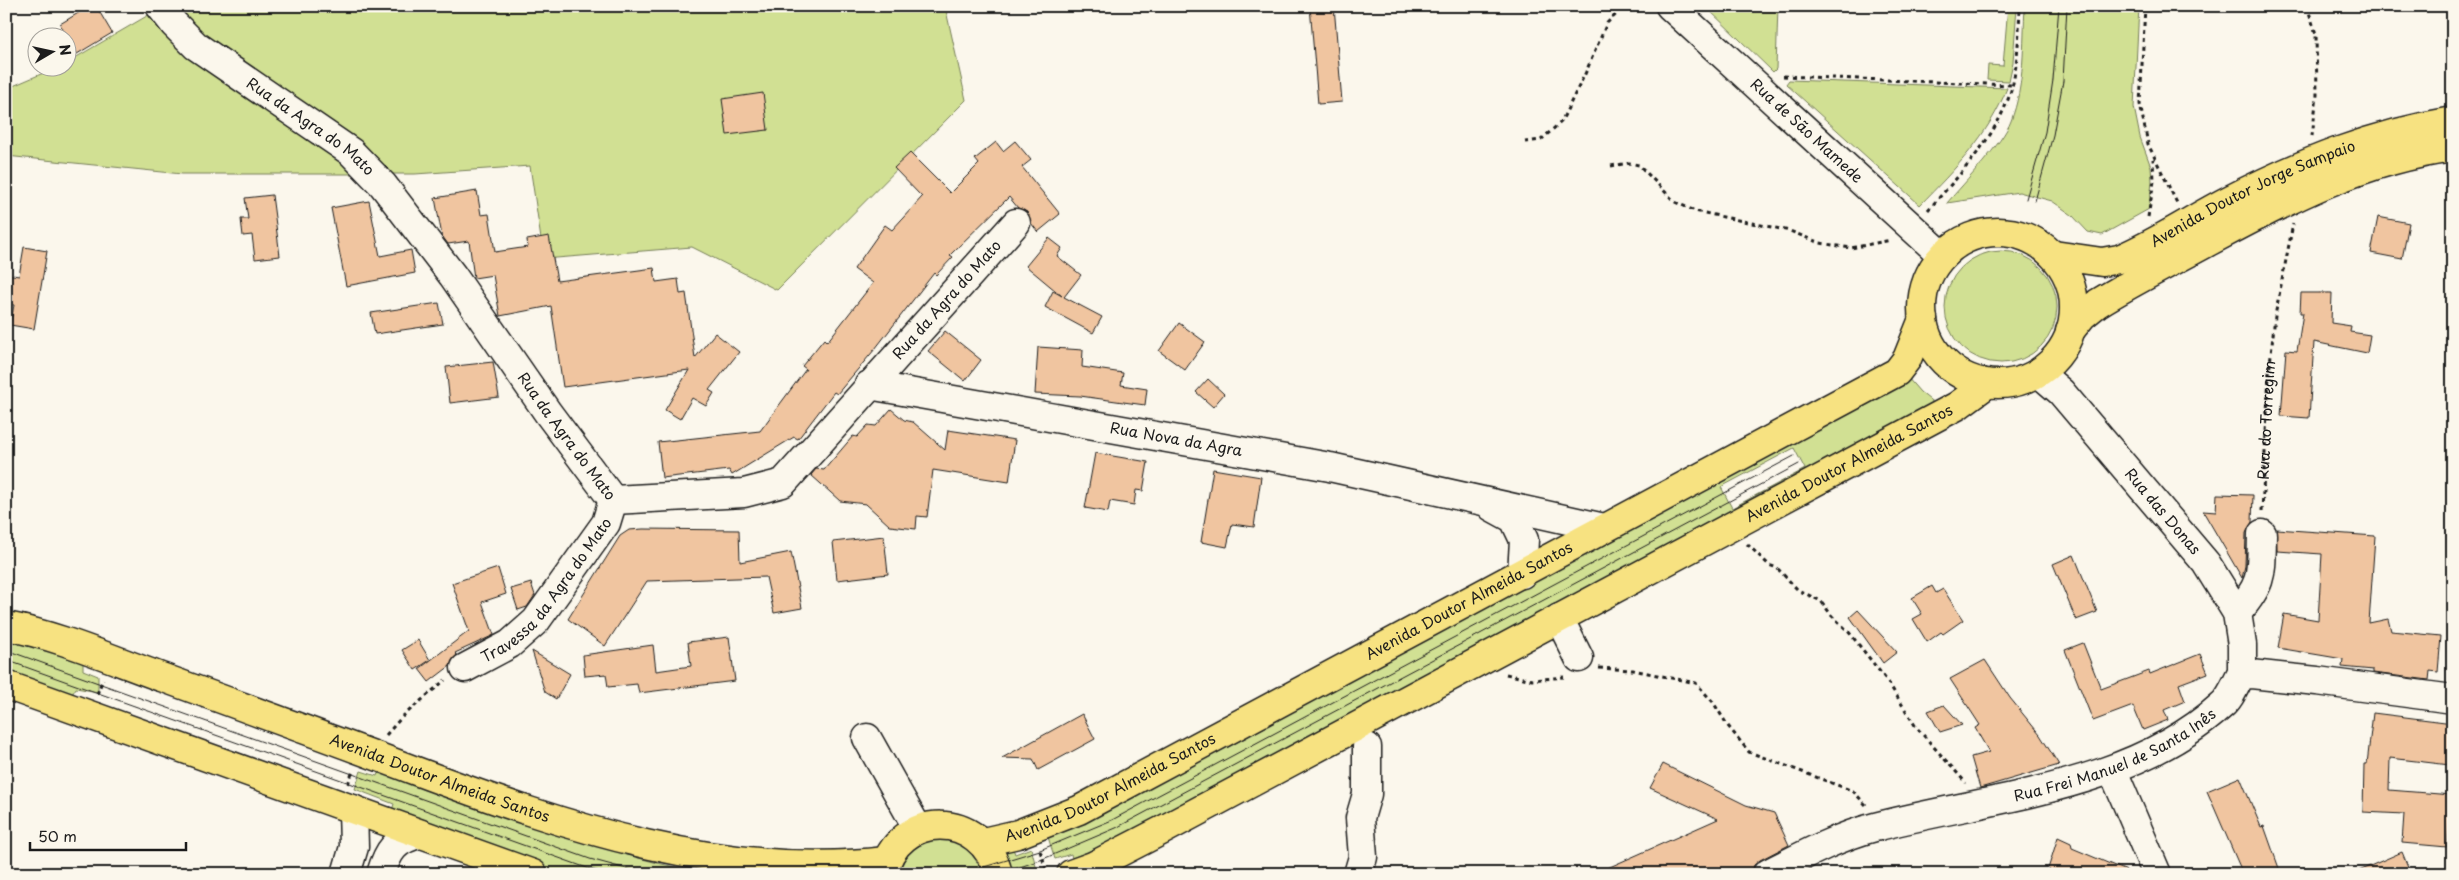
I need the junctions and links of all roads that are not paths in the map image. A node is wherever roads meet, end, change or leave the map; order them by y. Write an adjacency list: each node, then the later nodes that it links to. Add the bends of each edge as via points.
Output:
1 (160, 6): 13 (street, Rua da Agra do Mato, via 196,46 351,152 383,185 453,276)
2 (1676, 9): 6 (street, Rua de São Mamede)
3 (2453, 120): 7 (main road, Avenida Doutor Jorge Sampaio, via 2373,138 2315,159 2229,200 2119,259 2102,262)
4 (2453, 148): 9 (main road, Avenida Doutor Jorge Sampaio, via 2403,158 2346,175 2294,197 2098,302)
5 (1016, 223): 12 (street, Rua da Agra do Mato)
6 (1942, 255): 7 (main road, via 1962,239 1986,232 2011,232 2034,240); 8 (main road, via 1929,274 1922,296)
7 (2054, 255): 9 (main road, via 2068,274 2074,297 2074,321)
8 (1922, 319): 11 (main road, via 1930,343 1944,362 1964,376); 15 (main road, Avenida Doutor Almeida Santos, via 1907,359 1897,372)
9 (2070, 331): 10 (main road, via 2058,355)
10 (2038, 373): 11 (main road, via 2005,384); 18 (street, Rua das Donas, via 2062,392 2206,563)
11 (1987, 384): 19 (main road, Avenida Doutor Almeida Santos, via 1957,406)
12 (869, 385): 13 (street, Rua da Agra do Mato, via 783,483 744,493); 14 (street, Rua Nova da Agra, via 1330,467)
13 (613, 500): 21 (street, Travessa da Agra do Mato, via 606,523 536,621 510,644)
14 (1484, 502): 15 (street, Rua Nova da Agra); 17 (street, Rua Nova da Agra, via 1514,519 1524,540)
15 (1604, 528): 17 (main road, Avenida Doutor Almeida Santos)
16 (2262, 534): 18 (street, via 2261,579 2254,594)
17 (1522, 574): 32 (main road, Avenida Doutor Almeida Santos, via 1079,810 1018,834)
18 (2237, 613): 23 (street, Rua das Donas)
19 (1559, 618): 22 (street); 34 (main road, Avenida Doutor Almeida Santos, via 1093,866)
20 (6, 626): 33 (main road, Avenida Doutor Almeida Santos, via 98,654 528,813 624,843 680,858 783,869)
21 (465, 668)
22 (1580, 668)
23 (2242, 673): 25 (street); 28 (street, Rua Frei Manuel de Santa Inês, via 2224,704 2193,727)
24 (6, 685): 29 (main road)
25 (2453, 699)
26 (867, 738): 30 (street)
27 (1367, 747): 39 (street, via 1367,794 1360,818 1362,857)
28 (2113, 771): 40 (street, Rua Frei Manuel de Santa Inês, via 1979,806 1874,827 1820,847); 41 (street)
29 (353, 809): 31 (main road); 35 (street, via 354,847)
30 (918, 829): 32 (main road, via 941,824 963,829); 33 (main road, via 899,842)
31 (420, 834): 36 (street, via 403,838 395,846); 37 (main road)
32 (983, 842): 38 (main road, via 996,861)
33 (885, 867)
34 (1063, 870)
35 (346, 874)
36 (381, 874)
37 (533, 874)
38 (998, 874)
39 (1358, 874)
40 (1767, 874)
41 (2157, 874)

